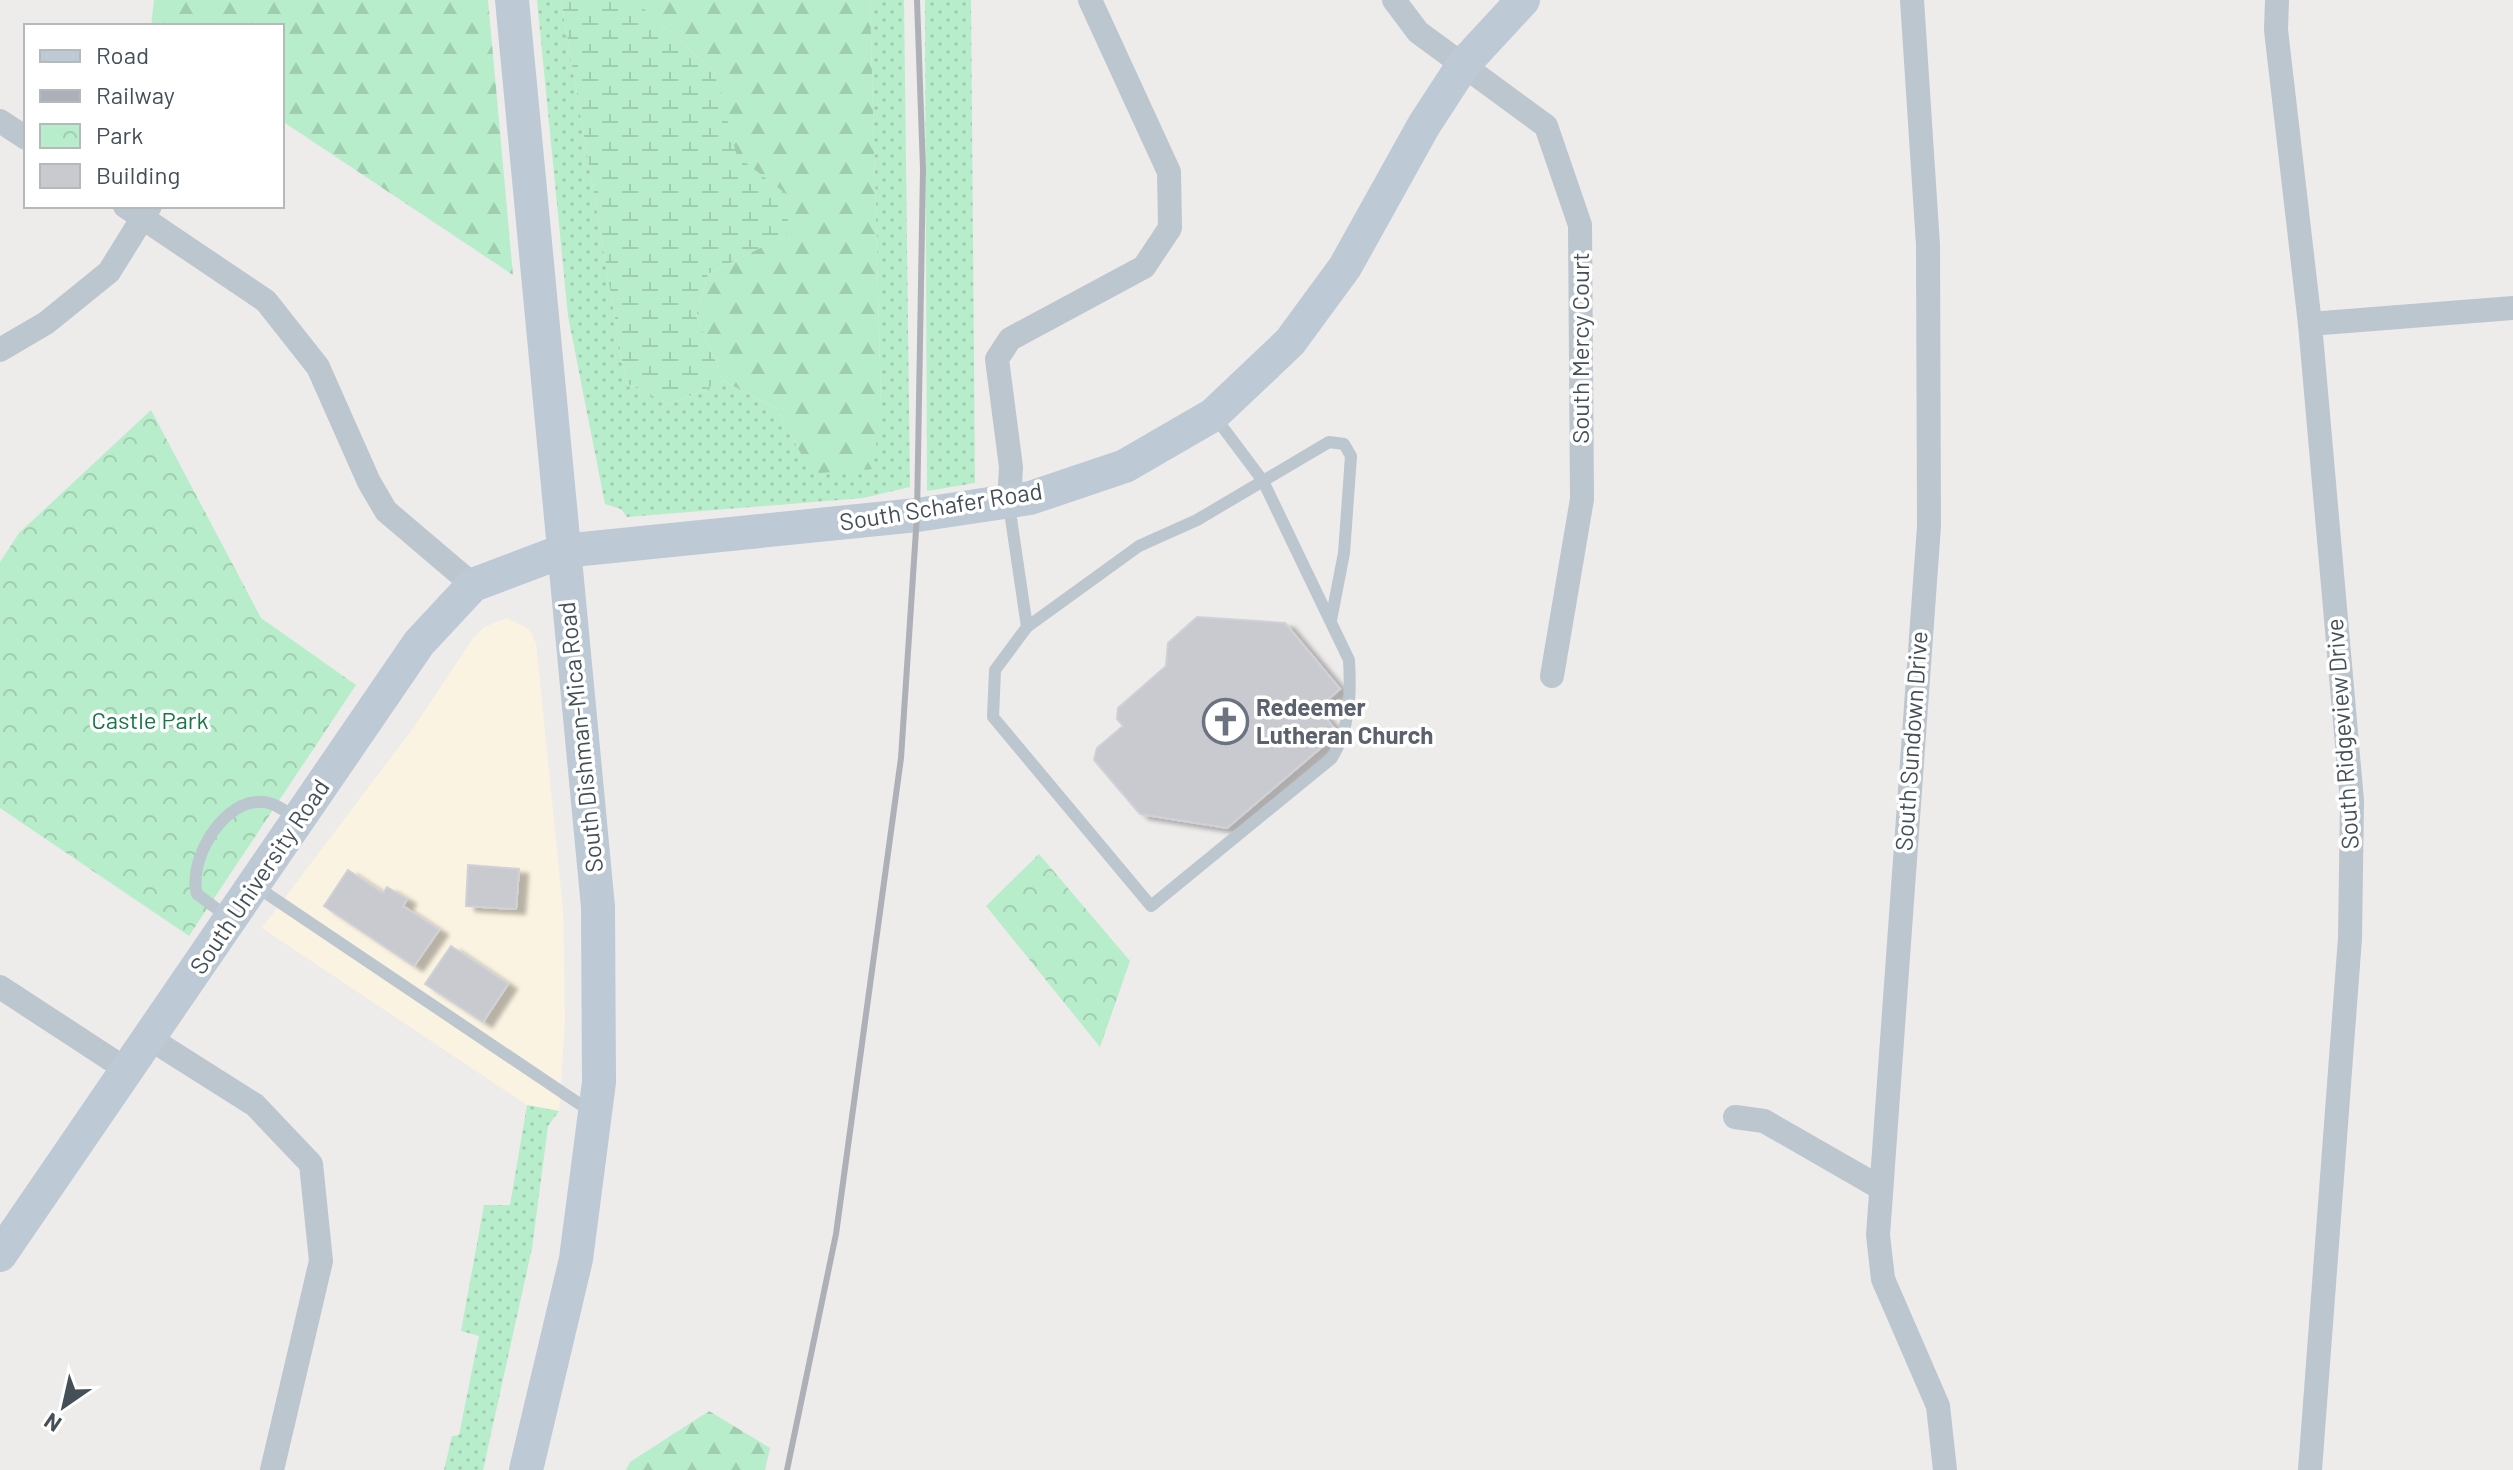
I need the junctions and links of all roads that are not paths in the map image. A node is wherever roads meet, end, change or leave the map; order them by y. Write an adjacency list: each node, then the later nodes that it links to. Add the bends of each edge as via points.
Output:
1 (512, 0): 17 (street, South Dishman-Mica Road)
2 (1090, 0): 16 (street, via 1169,172 1170,228 1144,267 1002,347 997,359 1011,467)
3 (1394, 0): 7 (street, South Mercy Court, via 1418,32)
4 (1523, 0): 7 (street, South Schafer Road)
5 (1912, 0): 30 (street, South Sundown Drive, via 1928,245 1929,526)
6 (2277, 0): 12 (street, South Ridgeview Drive, via 2276,30)
7 (1463, 65): 14 (street, South Schafer Road, via 1345,267 1290,342); 21 (street, South Mercy Court, via 1546,126 1580,225 1582,499)
8 (0, 121): 9 (street)
9 (24, 137)
10 (139, 210): 13 (street, via 109,272 46,323); 18 (street, via 266,301 318,367 386,511)
11 (2513, 308): 12 (street)
12 (2310, 324): 35 (street, South Ridgeview Drive, via 2352,801 2350,938)
13 (0, 350)
14 (1213, 415): 15 (lane); 16 (street, South Schafer Road, via 1125,466)
15 (1263, 481): 19 (lane); 19 (lane, via 1329,442 1344,444 1351,456 1344,553); 20 (lane, via 1139,546)
16 (1009, 501): 17 (street, South Schafer Road); 20 (lane)
17 (563, 551): 18 (street, South University Road); 28 (street, South Dishman-Mica Road, via 598,907 599,1082)
18 (473, 585): 22 (street, South University Road, via 419,643)
19 (1331, 620): 20 (lane, via 1349,660 1350,685 1345,729 1332,758 1151,906 993,717 995,670)
20 (1027, 627)
21 (1552, 676)
22 (299, 820): 23 (street, South University Road); 24 (lane, via 271,802 253,802 237,809 207,843 195,866 197,894)
23 (254, 885): 24 (street, South University Road); 28 (lane)
24 (231, 920): 26 (street, South University Road)
25 (0, 987): 27 (street)
26 (149, 1038): 27 (street, South University Road); 32 (street, via 255,1105 311,1164 321,1261)
27 (127, 1070): 31 (street, South University Road)
28 (594, 1114): 33 (street, South Dishman-Mica Road, via 576,1259)
29 (1735, 1117): 30 (street, via 1764,1121)
30 (1879, 1187): 34 (street, South Sundown Drive, via 1883,1279 1938,1406)
31 (0, 1254)
32 (272, 1470)
33 (526, 1470)
34 (1945, 1470)
35 (2310, 1470)

